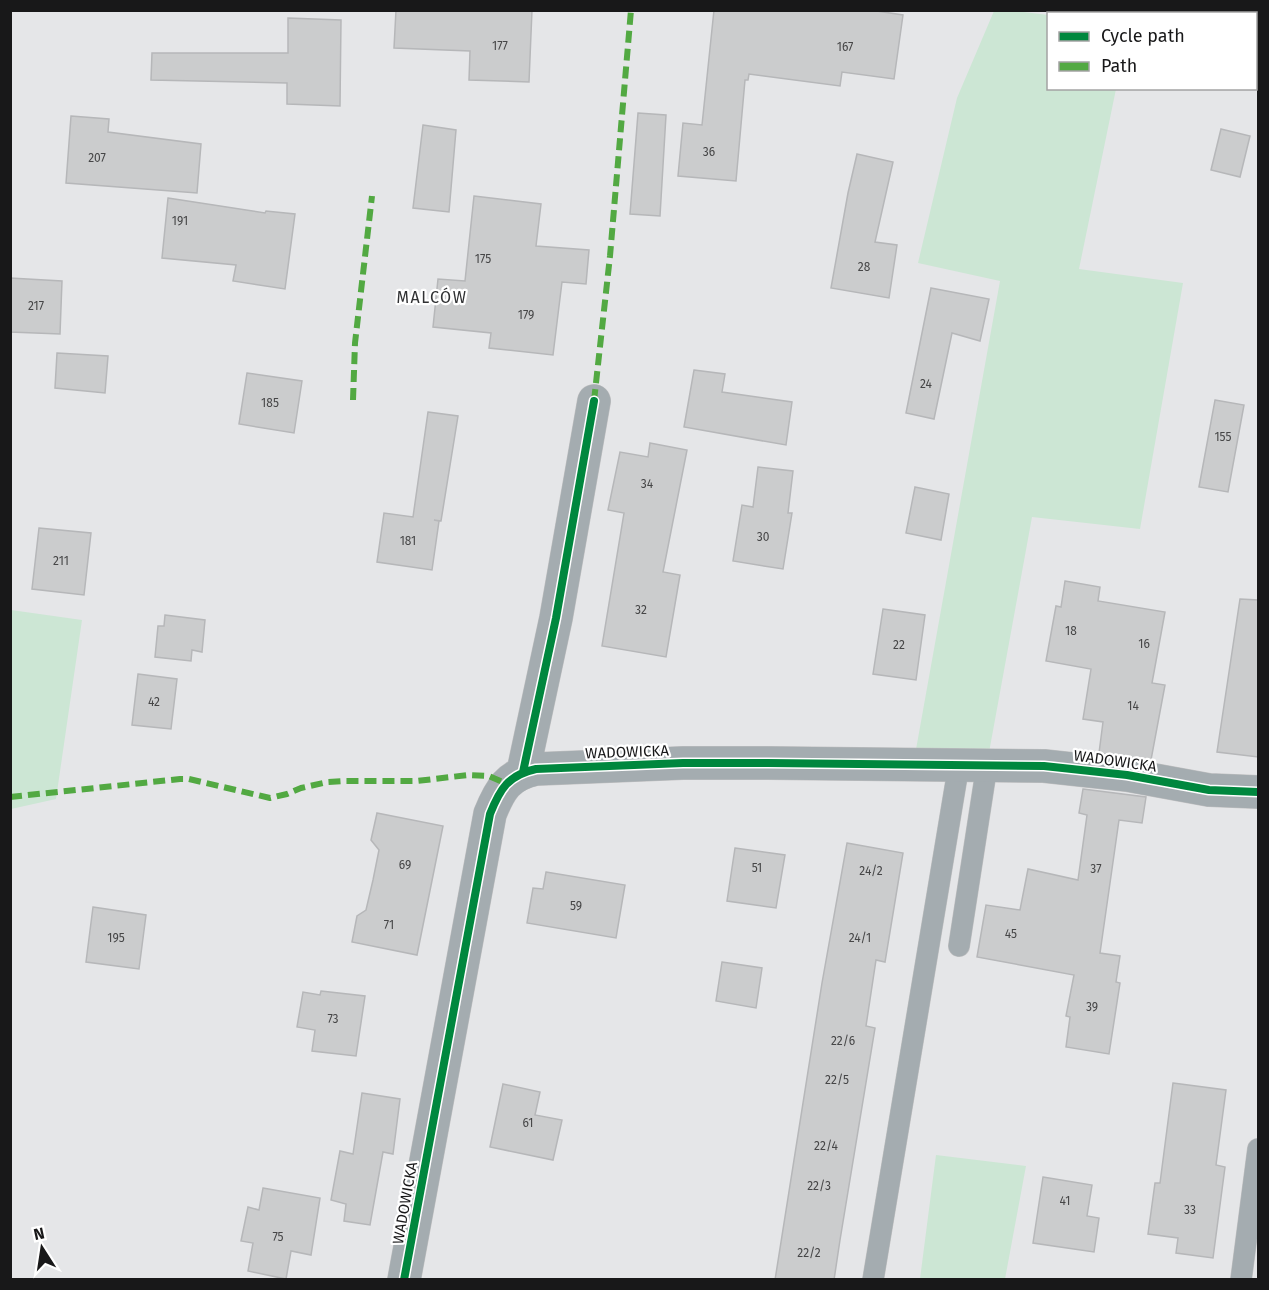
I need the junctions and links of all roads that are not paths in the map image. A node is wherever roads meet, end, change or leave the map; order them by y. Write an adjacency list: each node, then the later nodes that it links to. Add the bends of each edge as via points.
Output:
1 (594, 401): 3 (street, via 556,618)
2 (973, 764): 3 (street, WADOWICKA, via 683,763); 4 (street, WADOWICKA, via 1076,768 1209,790); 5 (lane); 8 (lane)
3 (523, 772): 7 (street, WADOWICKA, via 503,789 490,814)
4 (1258, 792)
5 (959, 946)
6 (1258, 1149): 9 (lane)
7 (404, 1280)
8 (873, 1280)
9 (1241, 1280)

